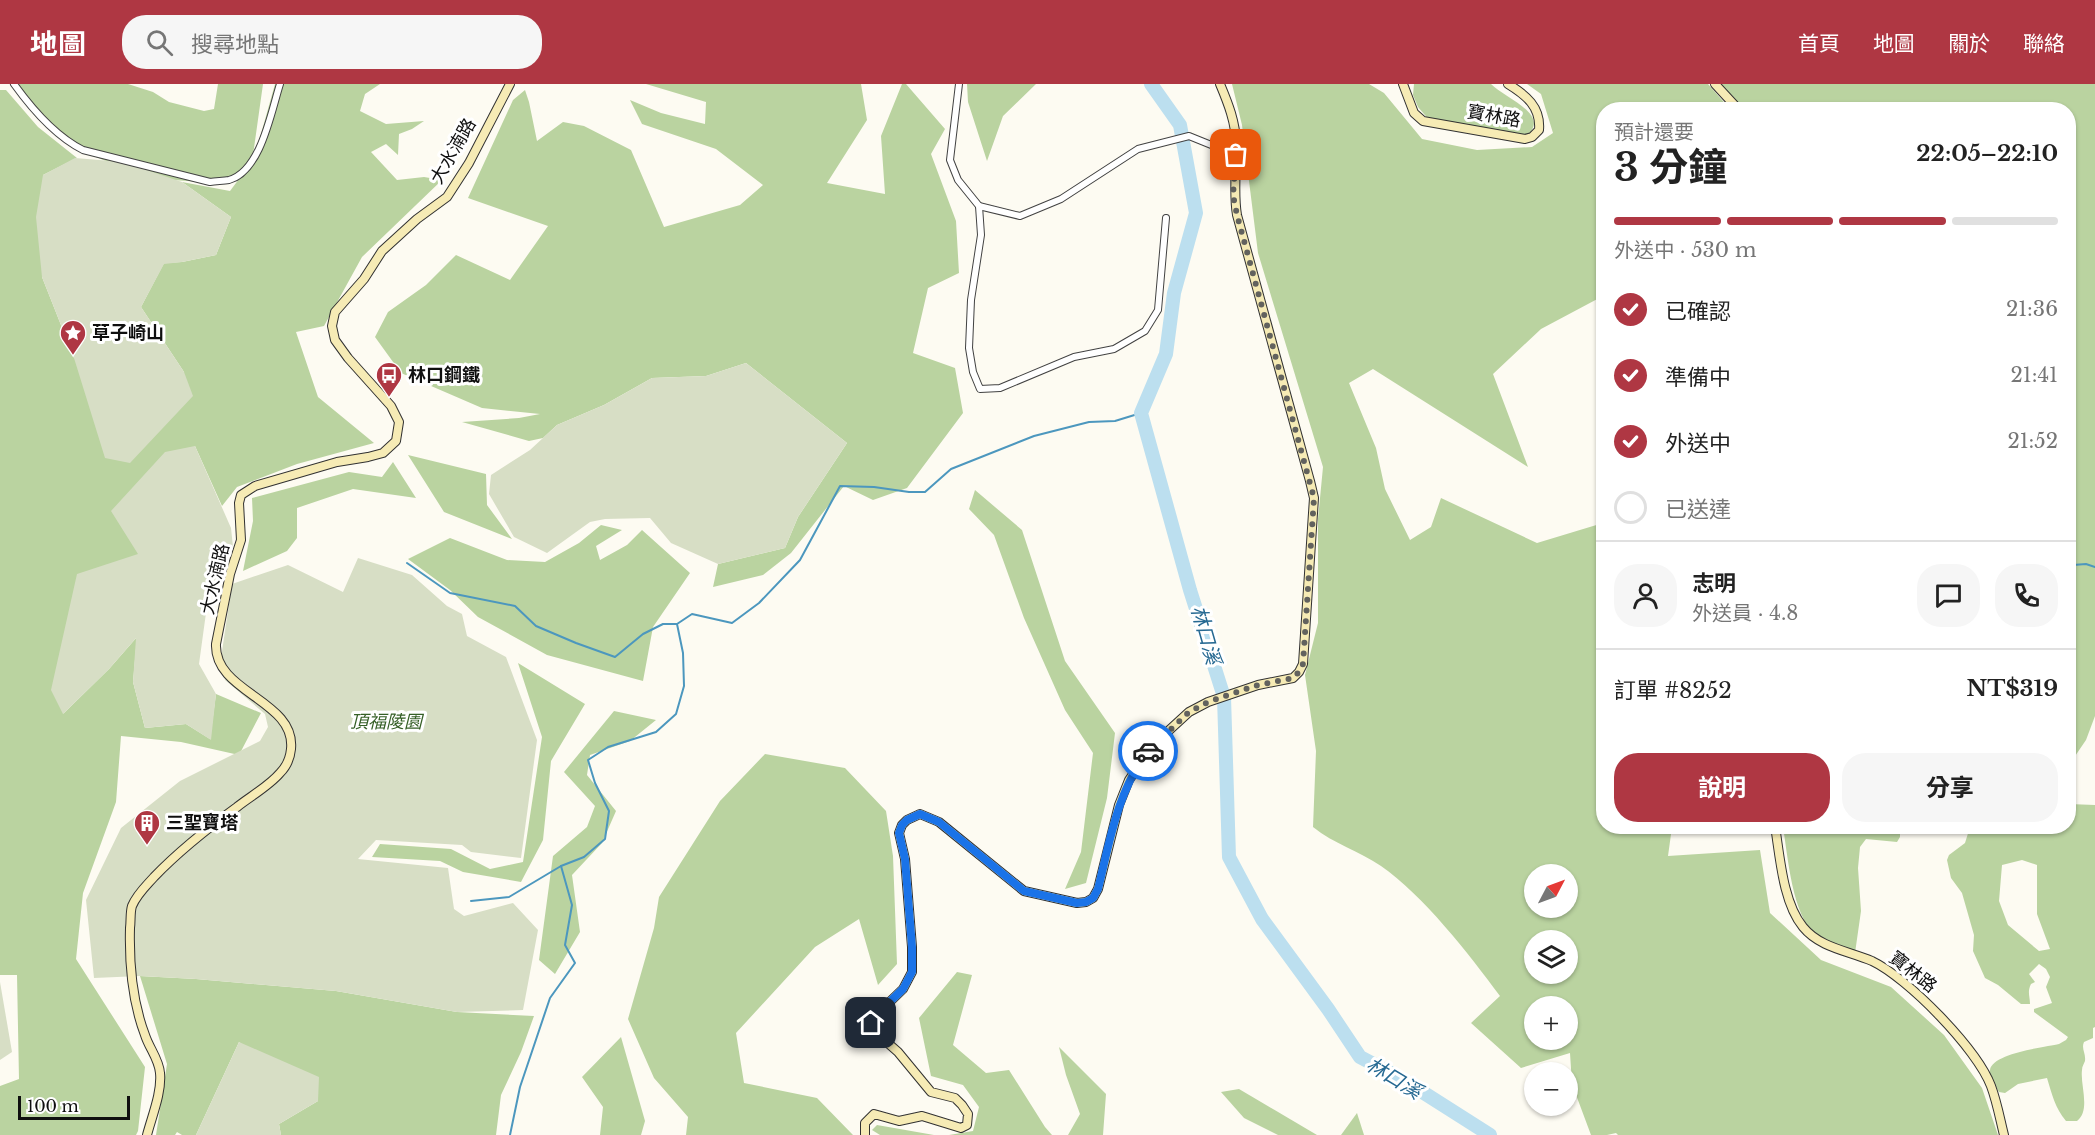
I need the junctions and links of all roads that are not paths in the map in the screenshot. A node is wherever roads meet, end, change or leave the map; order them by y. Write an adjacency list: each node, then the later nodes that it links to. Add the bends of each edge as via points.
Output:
1 (14, 84): 2 (street, via 27,102 76,147 210,182 230,180 245,170 257,154)
2 (280, 84)
3 (510, 84): 14 (street, 大水湳路, via 447,196 382,251 335,312 335,340 391,406 399,422 396,441 383,453 255,486 241,495 241,540 215,656 230,678 286,726 292,738 291,751 279,774 164,866 132,907 130,955 135,1006 160,1070)
4 (959, 84): 11 (street, via 950,160 958,180)
5 (1220, 84): 10 (street, via 1232,116)
6 (1403, 84): 7 (street, 寶林路, via 1414,113 1423,121 1525,139 1539,130 1539,117 1525,95)
7 (1508, 84)
8 (1715, 84): 9 (street)
9 (1732, 102)
10 (1236, 155): 11 (street, via 1189,136 1138,149 1061,199 1020,216); 15 (street, via 1233,195 1237,215 1314,498 1303,664 1293,678 1258,685 1189,712 1146,754 1115,815 1098,889 1086,902 1024,891 928,816 920,814 902,825 899,833 905,859 912,972 903,989 871,1023 873,1030 898,1052 931,1092 954,1098 969,1120 961,1128 922,1116 899,1120 874,1114 865,1123)
11 (979, 206): 12 (street, via 981,235 971,300 969,348 980,389 1000,388 1074,357 1114,349 1145,331 1158,310)
12 (1166, 218)
13 (1776, 834): 16 (street, 寶林路, via 1783,876 1803,927 1820,942 1888,969 1933,1009 1979,1064 1991,1085)
14 (147, 1135)
15 (865, 1135)
16 (2004, 1135)

